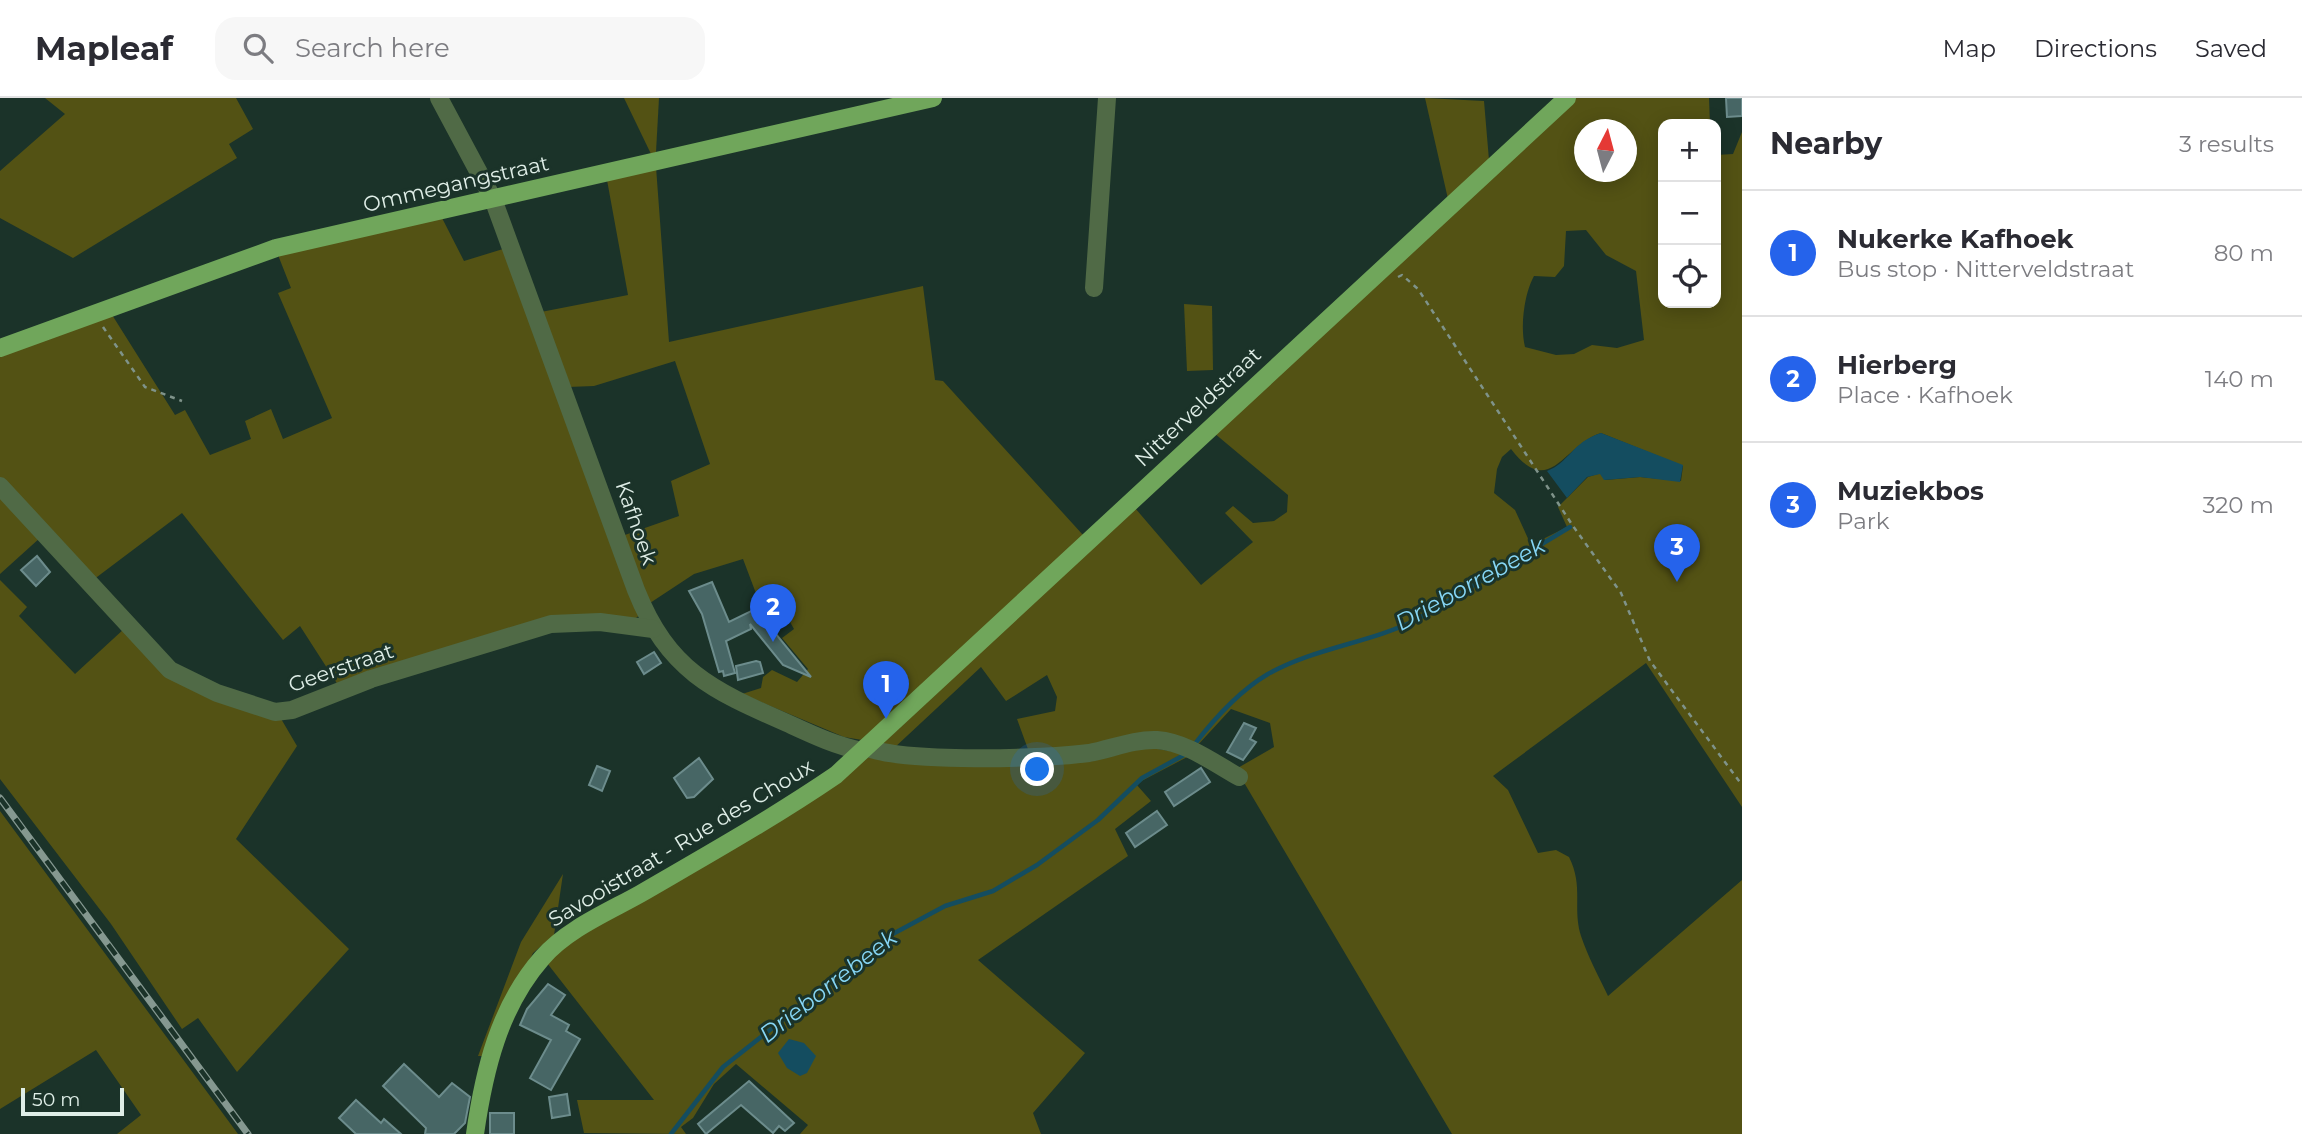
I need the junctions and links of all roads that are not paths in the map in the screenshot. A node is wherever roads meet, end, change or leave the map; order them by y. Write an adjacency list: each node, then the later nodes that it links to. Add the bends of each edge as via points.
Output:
1 (439, 98): 5 (street, Kafhoek)
2 (933, 98): 5 (main road, Ommegangstraat)
3 (1107, 98): 6 (street)
4 (1567, 98): 10 (main road, Nitterveldstraat)
5 (493, 198): 7 (main road, Ommegangstraat, via 276,248); 9 (street, Kafhoek)
6 (1094, 288)
7 (0, 348)
8 (0, 486): 9 (street, Geerstraat, via 170,670 217,693 275,712 551,624 590,621)
9 (653, 629): 10 (street, Kafhoek, via 687,669 733,699 826,740)
10 (864, 749): 11 (street, via 926,756 1044,756 1156,740 1192,751); 12 (main road, Savooistraat - Rue des Choux, via 806,796 544,955 517,993 497,1036 481,1090)
11 (1239, 777)
12 (475, 1134)

